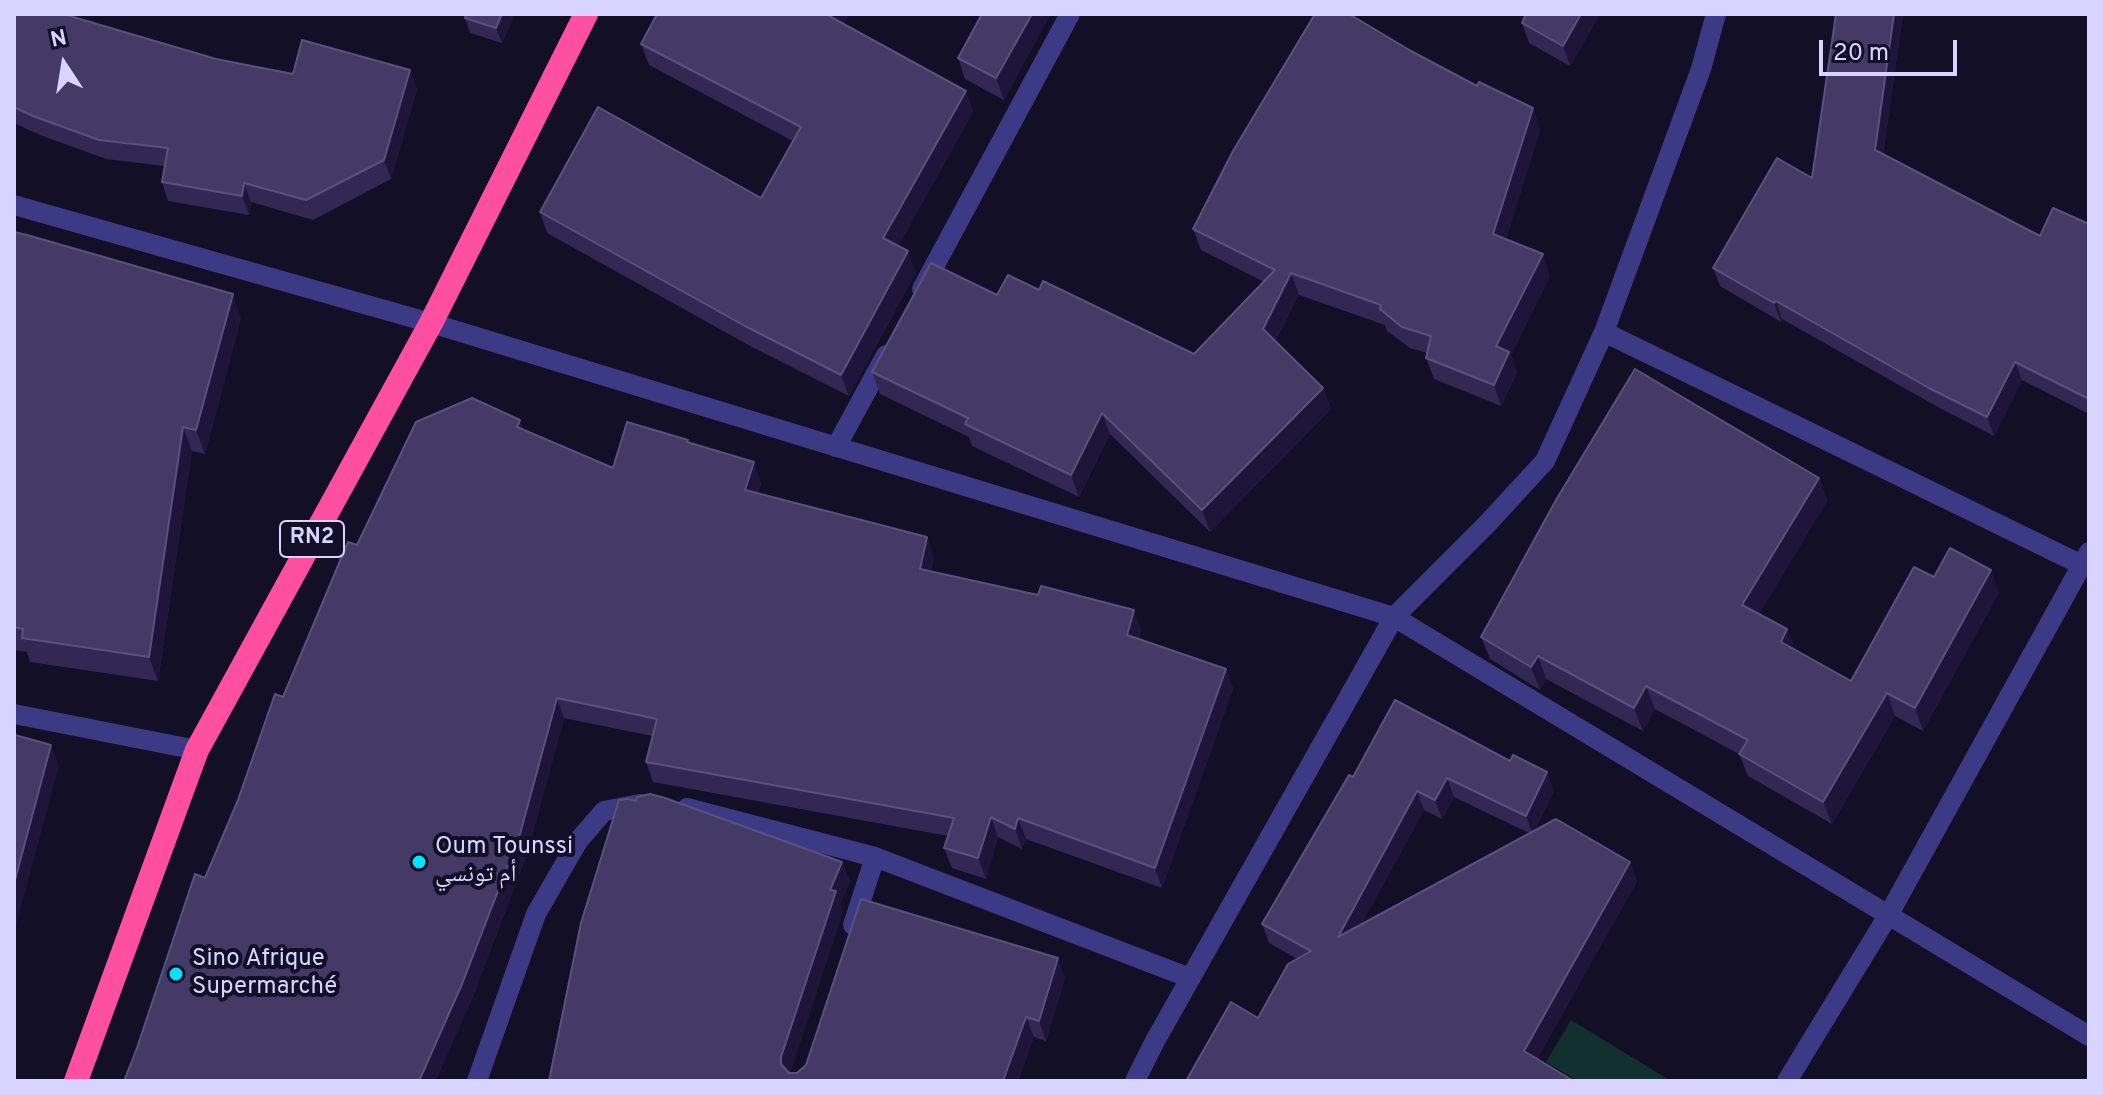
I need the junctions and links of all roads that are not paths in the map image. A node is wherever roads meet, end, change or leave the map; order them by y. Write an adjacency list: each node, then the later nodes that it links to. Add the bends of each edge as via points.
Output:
1 (586, 14): 6 (highway, RN2)
2 (1070, 14): 5 (street)
3 (1716, 14): 7 (street, via 1701,69)
4 (14, 205): 6 (street)
5 (912, 307)
6 (431, 323): 9 (street); 13 (highway, RN2)
7 (1604, 332): 10 (street); 11 (street, via 1545,461)
8 (897, 335): 9 (street)
9 (836, 447): 11 (street)
10 (2086, 559): 15 (street)
11 (1394, 617): 15 (street); 17 (street)
12 (14, 714): 13 (street)
13 (197, 750): 19 (highway, RN2)
14 (875, 857): 16 (street); 17 (street); 20 (street, via 665,803 604,811 578,841 536,914)
15 (1889, 914): 18 (street); 22 (street)
16 (846, 947)
17 (1190, 978): 21 (street)
18 (2089, 1036)
19 (76, 1081)
20 (477, 1081)
21 (1135, 1081)
22 (1787, 1081)

